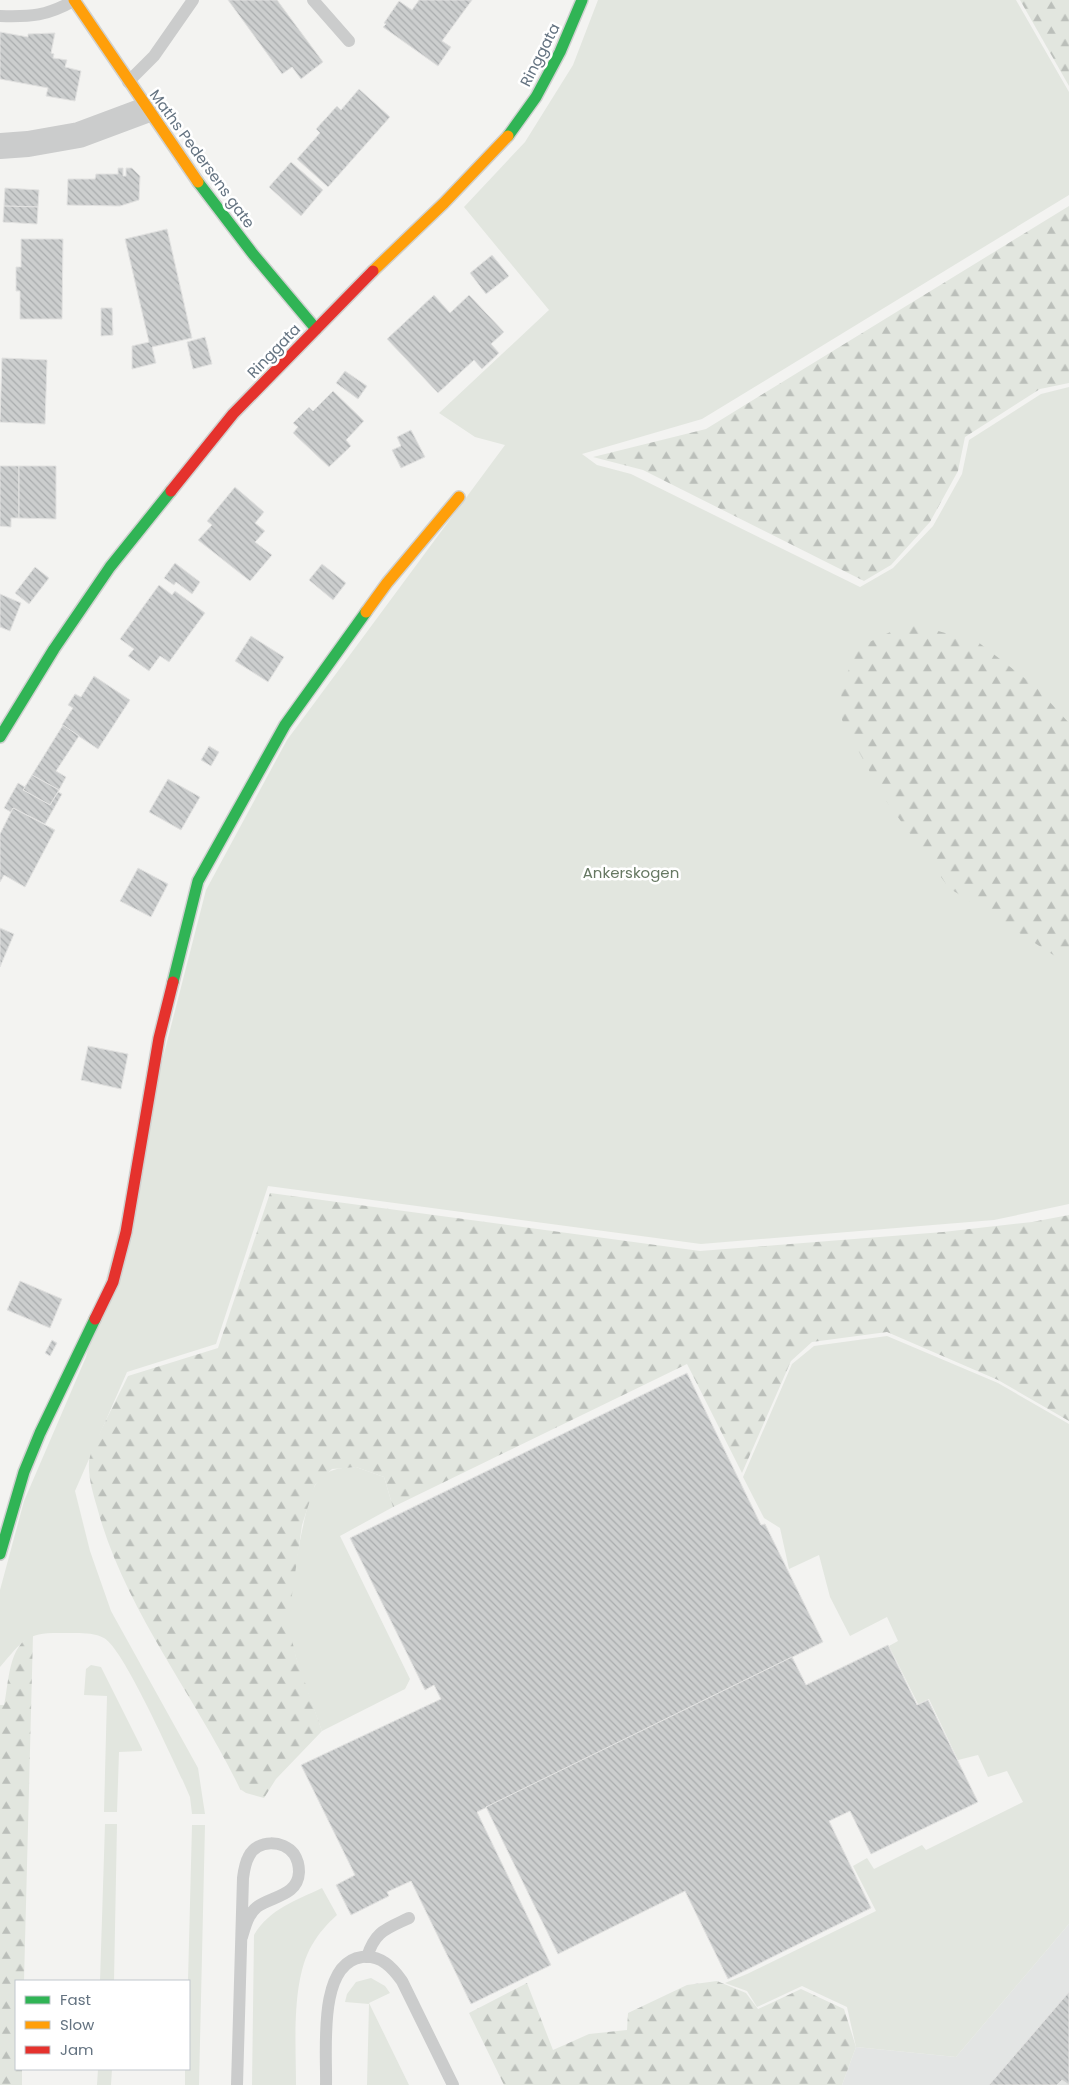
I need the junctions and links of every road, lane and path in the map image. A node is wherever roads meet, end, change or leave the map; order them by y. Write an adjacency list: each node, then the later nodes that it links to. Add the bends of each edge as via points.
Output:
1 (74, 0): 5 (lane, via 43,15); 7 (street, Maths Pedersens gate)
2 (193, 0): 7 (lane, via 154,56)
3 (313, 0): 6 (lane)
4 (582, 0): 10 (street, Ringgata, via 536,97 507,137)
5 (0, 16)
6 (349, 41)
7 (128, 82): 8 (street, Maths Pedersens gate)
8 (146, 110): 9 (street, via 79,135); 10 (street, Maths Pedersens gate, via 253,254)
9 (0, 146)
10 (316, 329): 12 (street, Ringgata, via 233,414 110,567)
11 (459, 497): 13 (street, via 387,583 285,725 198,881 160,1038 126,1232 113,1282 27,1464)
12 (0, 737)
13 (0, 1554)
14 (409, 1918): 16 (lane, via 379,1932)
15 (242, 1937): 15 (lane, via 248,1918 256,1907 286,1894 299,1877 295,1856 278,1843 257,1847 249,1854 243,1878); 17 (lane)
16 (367, 1957): 18 (lane, via 348,1963 335,1976 328,2002); 19 (lane, via 392,1968 402,1982)
17 (237, 2085)
18 (326, 2085)
19 (453, 2085)

